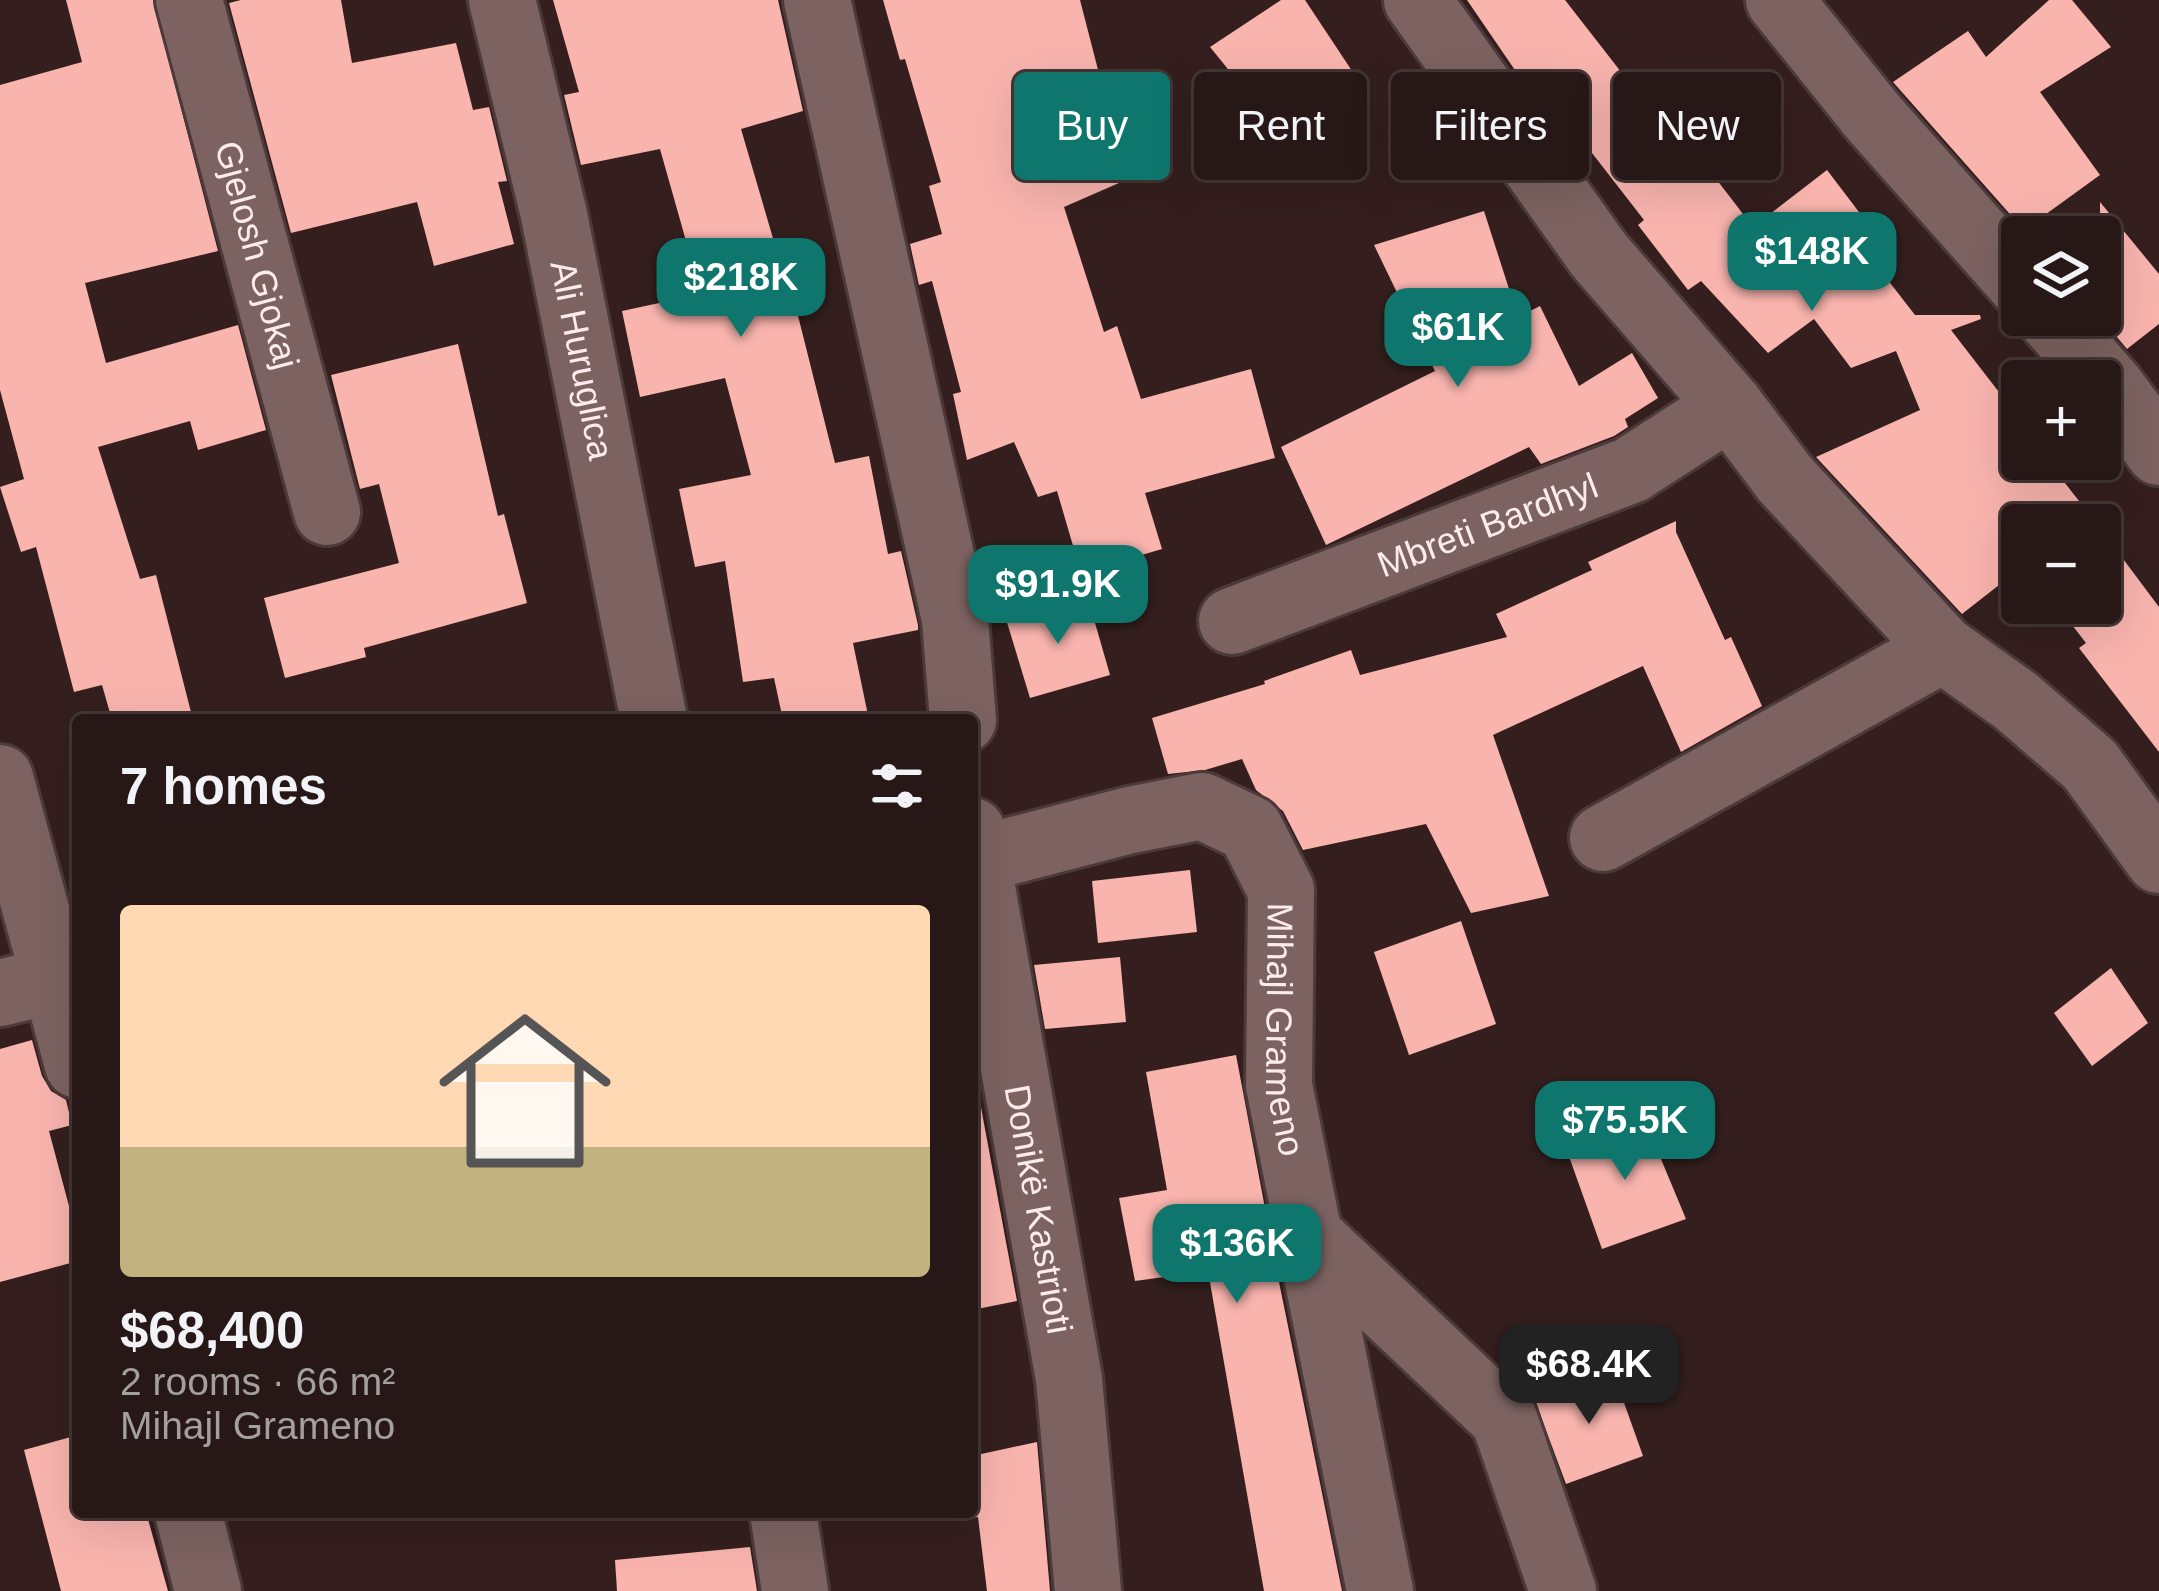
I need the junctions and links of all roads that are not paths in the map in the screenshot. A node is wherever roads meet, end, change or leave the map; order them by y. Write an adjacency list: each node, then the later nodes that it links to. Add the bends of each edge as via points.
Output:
1 (189, 0): 10 (street, Gjelosh Gjokaj)
2 (502, 0): 13 (street, Ali Huruglica, via 554,215)
3 (817, 0): 14 (street, via 955,619)
4 (1417, 0): 8 (street, via 1599,255)
5 (1779, 0): 6 (street)
6 (2001, 261)
7 (2066, 336): 9 (street)
8 (1730, 406): 11 (street, Mbreti Bardhyl, via 1631,470); 12 (street, via 1785,479)
9 (2159, 452)
10 (326, 512)
11 (1232, 621)
12 (1943, 650): 16 (street); 18 (street, via 2090,765)
13 (653, 714)
14 (963, 714)
15 (0, 778): 20 (street)
16 (1604, 838)
17 (978, 850): 22 (street, Mihajl Grameno, via 1202,806 1250,829 1281,890 1279,1084)
18 (2159, 860)
19 (978, 878): 27 (street, Donikë Kastrioti, via 1069,1379)
20 (45, 982): 21 (street)
21 (72, 1050)
22 (1310, 1236): 28 (street, Mihajl Grameno); 29 (street, via 1504,1419)
23 (190, 1518): 25 (street)
24 (784, 1518): 26 (street)
25 (208, 1591)
26 (795, 1591)
27 (1088, 1591)
28 (1380, 1591)
29 (1562, 1591)

